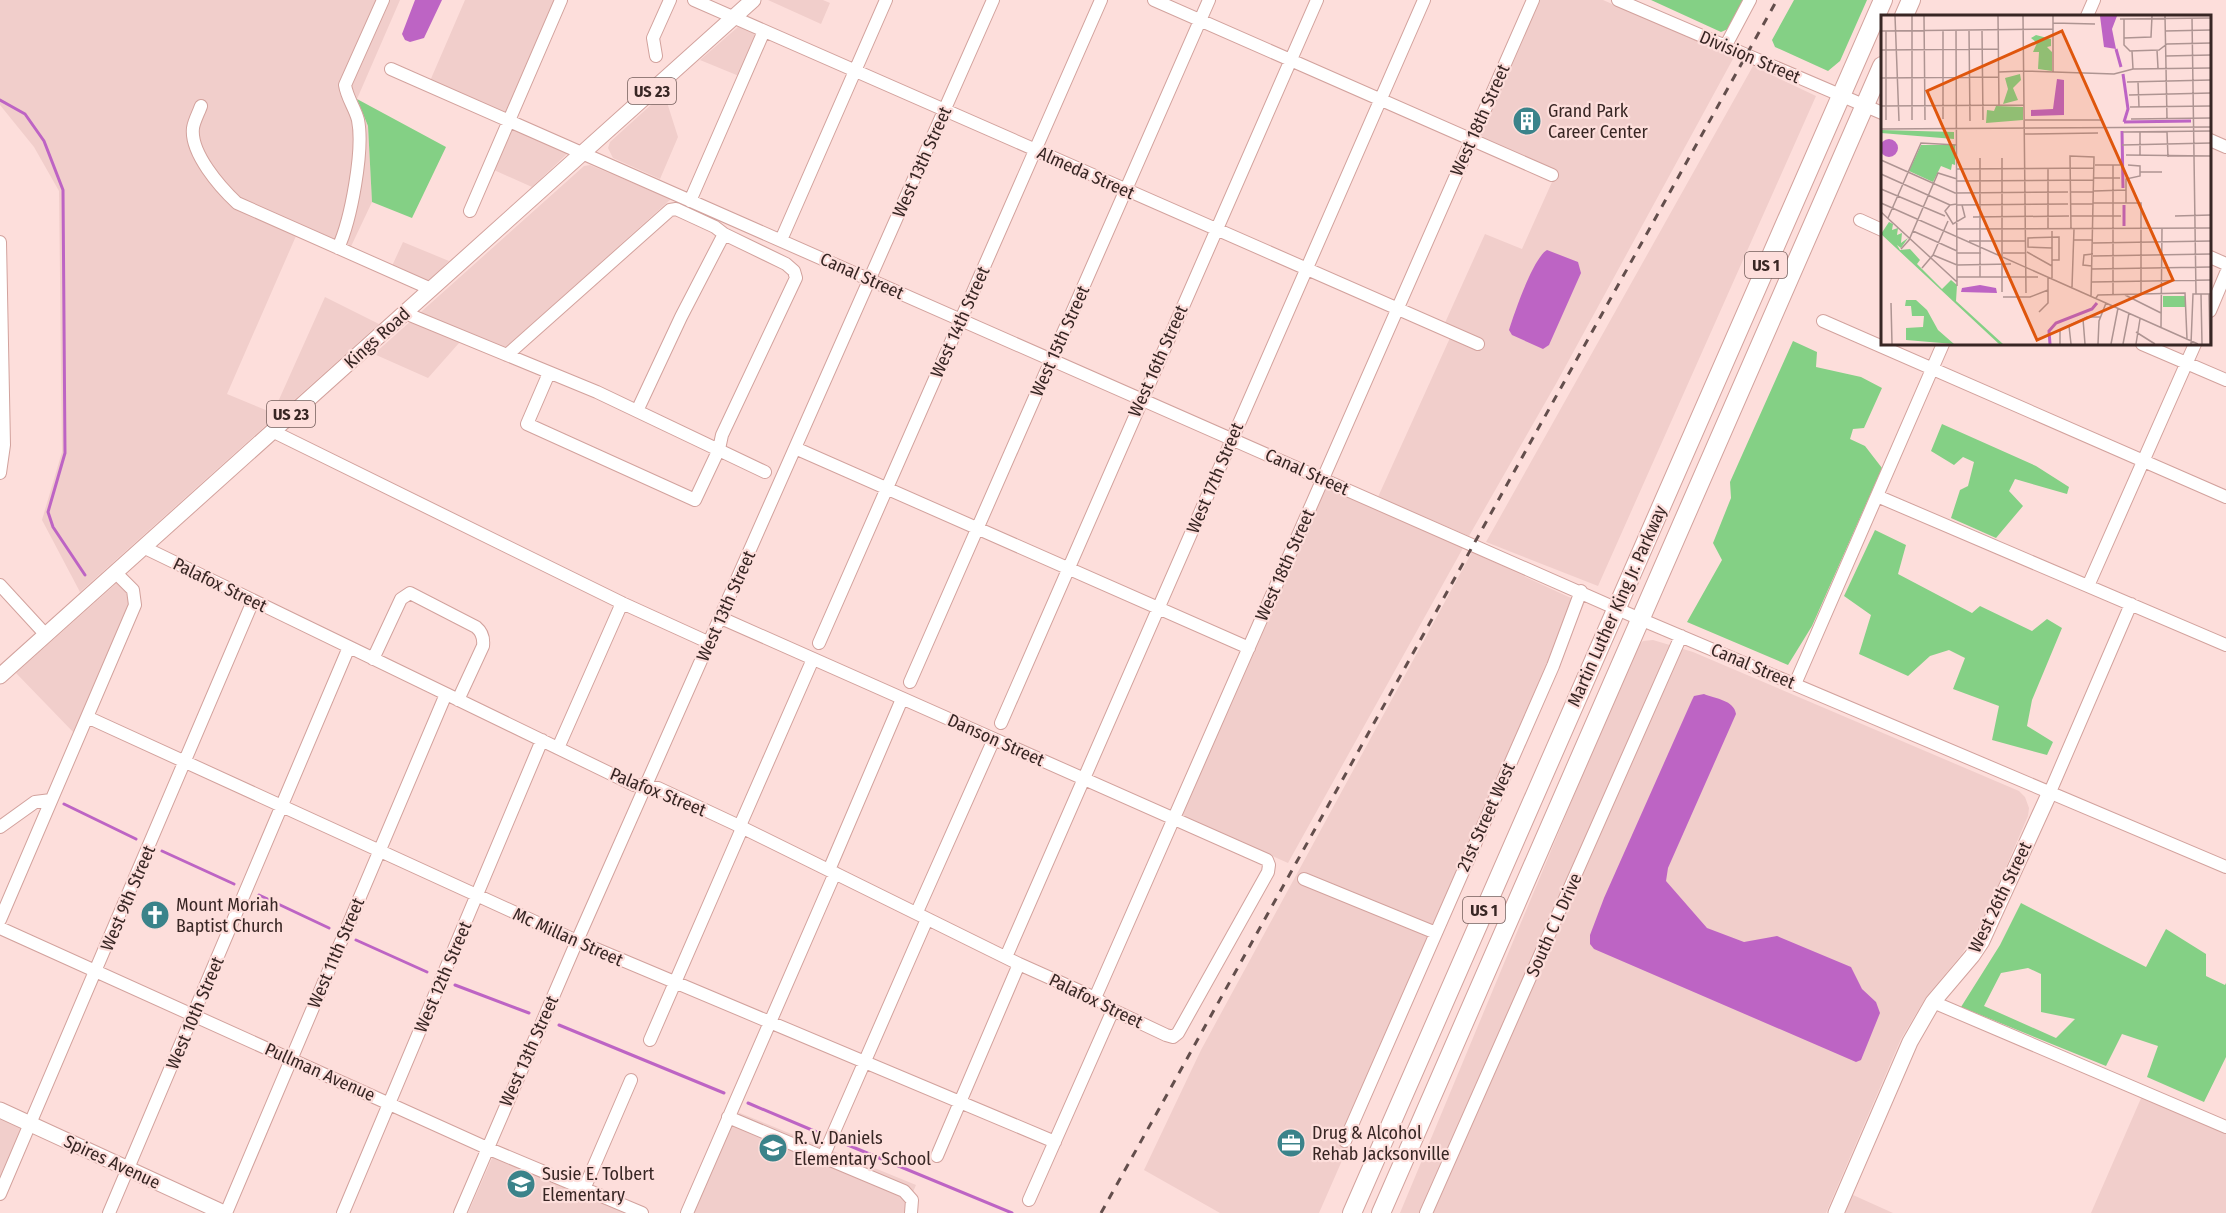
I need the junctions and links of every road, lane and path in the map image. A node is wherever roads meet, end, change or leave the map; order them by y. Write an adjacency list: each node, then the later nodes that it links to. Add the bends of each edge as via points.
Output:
1 (383, 0): 52 (street, via 345,85 358,118 359,134 352,205)
2 (561, 0): 36 (street)
3 (670, 0): 25 (street, via 653,38)
4 (694, 0): 21 (street, Almeda Street)
5 (753, 0): 21 (main road, Kings Road / US 23)
6 (886, 0): 29 (street)
7 (993, 0): 34 (street, West 13th Street)
8 (1101, 0): 40 (street, West 14th Street)
9 (1154, 0): 22 (street)
10 (1209, 0): 22 (street, West 15th Street)
11 (1317, 0): 26 (street, West 16th Street)
12 (1424, 0): 31 (street, West 17th Street)
13 (1533, 0): 37 (street, West 18th Street)
14 (1618, 0): 24 (street, Division Street)
15 (1750, 0): 24 (street)
16 (1883, 0): 30 (highway, Martin Luther King Jr. Parkway / US 1)
17 (1911, 0): 19 (highway)
18 (2094, 0): 20 (street)
19 (1904, 15)
20 (2087, 15)
21 (734, 17): 23 (street, Almeda Street); 41 (main road, Kings Road / US 23)
22 (1200, 20): 26 (street); 43 (street, West 15th Street)
23 (764, 31): 29 (street, Almeda Street); 44 (street)
24 (1725, 46): 30 (street, Division Street)
25 (656, 56)
26 (1291, 60): 31 (street); 47 (street, West 16th Street)
27 (1881, 68): 33 (highway, Martin Luther King Jr. Parkway / US 1)
28 (392, 69): 36 (street, Canal Street)
29 (855, 71): 34 (street, Almeda Street); 50 (street)
30 (1840, 95): 33 (street, Division Street); 99 (highway, Martin Luther King Jr. Parkway / US 1)
31 (1381, 100): 37 (street); 55 (street, West 17th Street)
32 (201, 106): 52 (street, via 194,128 195,144 226,192 237,203)
33 (1865, 106): 35 (street, Division Street); 102 (highway, Martin Luther King Jr. Parkway / US 1)
34 (945, 111): 40 (street, Almeda Street); 57 (street, West 13th Street)
35 (1881, 113)
36 (509, 121): 41 (street, Canal Street); 45 (street)
37 (1471, 139): 42 (street); 60 (street, West 18th Street)
38 (2211, 140): 39 (street)
39 (2226, 147)
40 (1035, 150): 43 (street, Almeda Street); 63 (street, West 14th Street)
41 (582, 153): 44 (street, Canal Street); 59 (main road, Kings Road / US 23)
42 (1552, 175)
43 (1125, 190): 47 (street, Almeda Street); 70 (street, West 15th Street)
44 (690, 201): 50 (street, Canal Street)
45 (470, 211)
46 (1860, 220): 48 (street)
47 (1216, 230): 55 (street, Almeda Street); 75 (street, West 16th Street)
48 (1881, 230)
49 (724, 234): 69 (street, via 676,209 670,210); 77 (street); 81 (street, via 786,264 796,278)
50 (781, 240): 57 (street, Canal Street)
51 (0, 242): 58 (street)
52 (340, 249): 59 (street)
53 (2211, 257): 54 (street)
54 (2226, 264)
55 (1306, 270): 60 (street, Almeda Street); 79 (street, West 17th Street)
56 (2226, 273): 61 (street)
57 (870, 280): 63 (street, Canal Street); 80 (street, West 13th Street)
58 (1, 287): 76 (street)
59 (431, 289): 62 (main road, Kings Road / US 23)
60 (1397, 309): 65 (street, Almeda Street); 85 (street, West 18th Street)
61 (2211, 309)
62 (405, 314): 69 (street); 78 (main road, Kings Road / US 23)
63 (962, 320): 70 (street, Canal Street); 86 (street, West 14th Street)
64 (1823, 321): 72 (street)
65 (1479, 344)
66 (1943, 345): 72 (street)
67 (2144, 345): 71 (street)
68 (2195, 345): 71 (street)
69 (507, 356): 73 (street)
70 (1051, 359): 75 (street, Canal Street); 89 (street, West 15th Street)
71 (2187, 363): 74 (street); 82 (street)
72 (1932, 369): 82 (street); 87 (street)
73 (549, 373): 77 (street); 81 (street, via 527,424 695,500)
74 (2226, 380)
75 (1142, 399): 79 (street, Canal Street); 91 (street, West 16th Street)
76 (2, 410): 83 (street, via 4,445)
77 (637, 411): 81 (street)
78 (272, 431): 90 (main road, Kings Road / US 23); 97 (street)
79 (1232, 439): 85 (street, Canal Street); 100 (street, West 17th Street)
80 (795, 448): 86 (street); 101 (street, West 13th Street)
81 (718, 450): 84 (street)
82 (2144, 461): 88 (street); 94 (street)
83 (0, 472)
84 (765, 472)
85 (1323, 479): 95 (street, Canal Street); 109 (street, West 18th Street)
86 (887, 490): 89 (street); 106 (street, West 14th Street)
87 (1877, 496): 94 (street); 114 (street)
88 (2226, 497)
89 (978, 529): 91 (street); 113 (street, West 15th Street)
90 (143, 548): 92 (main road, Kings Road / US 23); 96 (street, Palafox Street)
91 (1068, 569): 100 (street); 118 (street, West 16th Street)
92 (116, 573): 103 (main road, Kings Road / US 23); 117 (street, via 134,590 135,605)
93 (0, 585): 103 (street)
94 (2088, 586): 98 (street)
95 (1581, 591): 99 (street, Canal Street); 139 (street, 21st Street West, via 1553,666)
96 (253, 601): 108 (street, Palafox Street); 122 (street, West 9th Street)
97 (622, 603): 105 (street); 121 (street)
98 (2131, 604): 107 (street); 125 (street, West 26th Street)
99 (1617, 607): 102 (street, Canal Street); 177 (highway, Martin Luther King Jr. Parkway / US 1)
100 (1159, 609): 109 (street); 123 (street, West 17th Street)
101 (721, 618): 105 (street, West 13th Street); 111 (street, Danson Street)
102 (1640, 619): 104 (street, Canal Street); 178 (highway, Martin Luther King Jr. Parkway / US 1)
103 (46, 635): 112 (main road, Kings Road / US 23)
104 (1681, 636): 114 (street, Canal Street); 179 (street, South C L Drive)
105 (710, 643): 124 (street, West 13th Street)
106 (819, 643)
107 (2226, 645)
108 (349, 647): 110 (street, Palafox Street); 127 (street, West 10th Street)
109 (1249, 648): 128 (street, West 18th Street)
110 (373, 658): 115 (street, Palafox Street); 115 (street, West 11th Street, via 401,599 410,593 480,631 483,646)
111 (813, 659): 116 (street, Danson Street); 129 (street)
112 (0, 676)
113 (910, 682)
114 (1795, 684): 125 (street, Canal Street)
115 (452, 697): 120 (street, Palafox Street); 131 (street, West 11th Street)
116 (902, 699): 119 (street, Danson Street); 133 (street)
117 (87, 717): 122 (street, Mc Millan Street); 126 (street)
118 (1000, 723)
119 (994, 739): 123 (street, Danson Street); 136 (street)
120 (542, 740): 121 (street, Palafox Street); 135 (street, West 12th Street)
121 (558, 748): 124 (street, Palafox Street, via 634,785)
122 (184, 762): 127 (street, Mc Millan Street); 143 (street, West 9th Street)
123 (1084, 778): 128 (street, Danson Street); 141 (street, West 17th Street)
124 (647, 786): 129 (street, Palafox Street); 140 (street, West 13th Street)
125 (2050, 792): 132 (street, Canal Street); 146 (main road, West 26th Street, via 1986,934)
126 (51, 800): 130 (street, via 35,802); 137 (street)
127 (282, 806): 131 (street, Mc Millan Street); 148 (street, West 10th Street)
128 (1174, 818): 145 (street, West 18th Street); 150 (street, Danson Street, via 1263,857 1269,865)
129 (741, 827): 133 (street, Palafox Street); 144 (street)
130 (0, 828)
131 (379, 851): 135 (street, Mc Millan Street); 152 (street, West 11th Street)
132 (2226, 867)
133 (832, 872): 136 (street, Palafox Street); 149 (street)
134 (1304, 879): 139 (street)
135 (476, 896): 140 (street, Mc Millan Street); 156 (street, West 12th Street)
136 (922, 916): 141 (street, Palafox Street); 153 (street)
137 (0, 920)
138 (0, 928): 143 (street, Pullman Avenue)
139 (1436, 933): 161 (street, 21st Street West)
140 (577, 941): 144 (street, Mc Millan Street); 163 (street, West 13th Street)
141 (1006, 957): 142 (street, Palafox Street)
142 (1019, 964): 145 (street, Palafox Street); 155 (street)
143 (96, 971): 148 (street, Pullman Avenue); 159 (street, West 9th Street)
144 (675, 983): 149 (street, Mc Millan Street); 151 (street)
145 (1095, 998): 147 (street, Palafox Street)
146 (1933, 1002): 160 (street); 180 (main road, West 26th Street, via 1910,1042)
147 (1113, 1010): 150 (street, Palafox Street); 162 (street)
148 (194, 1015): 152 (street, Pullman Avenue); 166 (street, West 10th Street)
149 (769, 1023): 153 (street, Mc Millan Street); 158 (street)
150 (1173, 1037)
151 (650, 1040)
152 (291, 1059): 156 (street, Pullman Avenue); 171 (street, West 11th Street)
153 (865, 1062): 155 (street, Mc Millan Street); 165 (street)
154 (631, 1080): 167 (street)
155 (959, 1102): 162 (street, Mc Millan Street); 164 (street)
156 (389, 1103): 163 (street, Pullman Avenue); 172 (street, West 12th Street)
157 (0, 1110): 159 (main road, Spires Avenue)
158 (728, 1117): 165 (street); 175 (street)
159 (31, 1124): 166 (main road, Spires Avenue); 168 (street, West 9th Street)
160 (2226, 1127)
161 (1344, 1141)
162 (1054, 1142): 169 (street)
163 (488, 1148): 167 (street, Pullman Avenue); 173 (street, West 13th Street)
164 (936, 1156)
165 (823, 1157): 176 (street, via 904,1191 912,1200)
166 (128, 1169): 170 (street, West 10th Street); 171 (main road, Spires Avenue)
167 (584, 1189): 174 (street, Pullman Avenue)
168 (0, 1194)
169 (1029, 1200)
170 (109, 1213)
171 (225, 1213)
172 (343, 1213)
173 (459, 1213)
174 (642, 1213)
175 (687, 1213)
176 (911, 1213)
177 (1352, 1213)
178 (1381, 1213)
179 (1426, 1213)
180 (1836, 1213)

